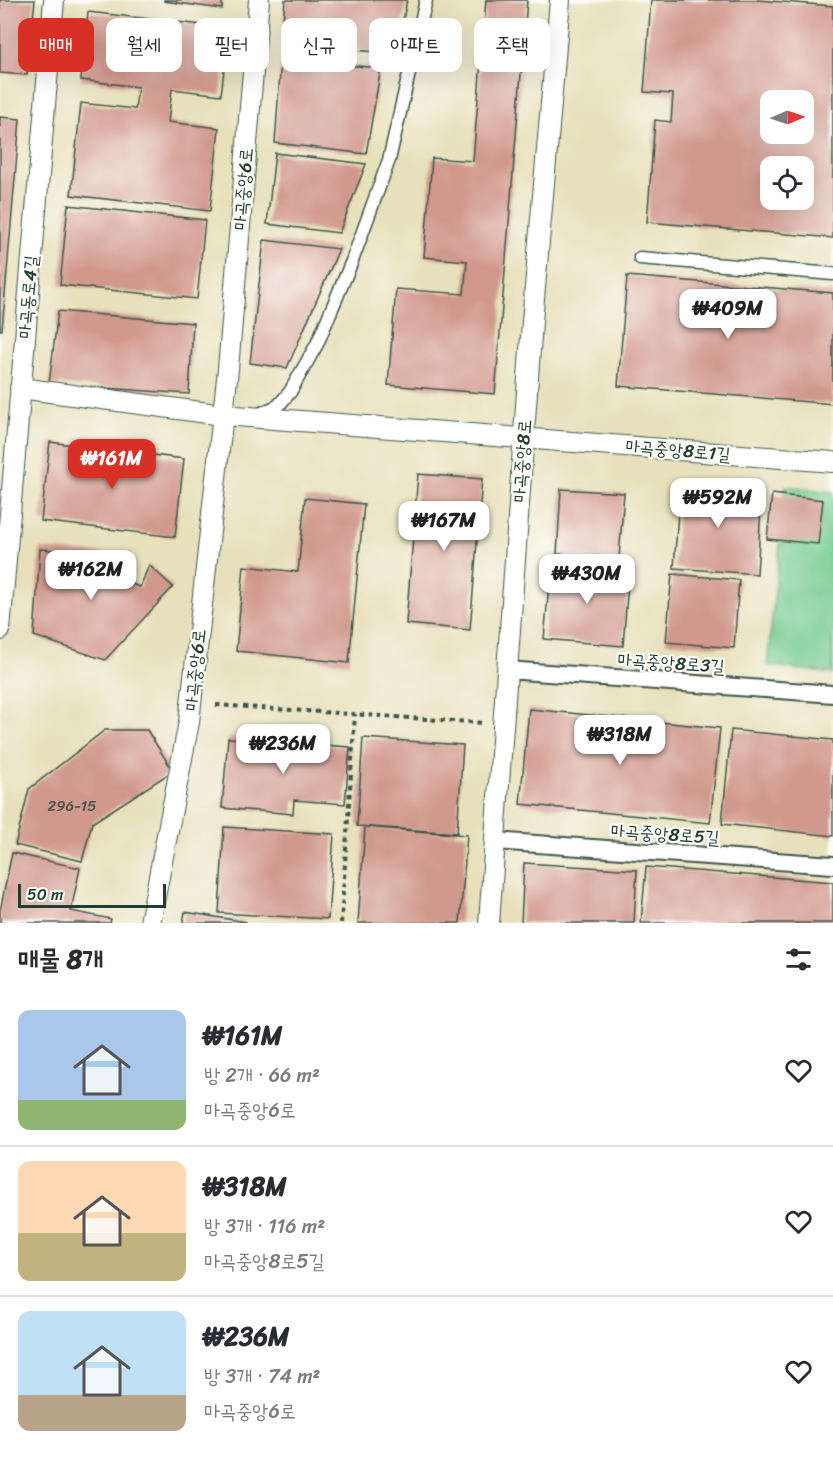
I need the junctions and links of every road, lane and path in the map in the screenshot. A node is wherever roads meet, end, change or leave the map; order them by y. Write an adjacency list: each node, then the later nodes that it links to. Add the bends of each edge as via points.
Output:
1 (54, 0): 7 (street, 마곡동로4길)
2 (258, 0): 8 (street, 마곡중앙6로)
3 (426, 0): 9 (street, via 389,160 352,261 317,344 290,392 278,406)
4 (560, 0): 10 (street, 마곡중앙8로)
5 (640, 258): 6 (street)
6 (833, 274)
7 (20, 388): 8 (street); 12 (street, 마곡동로4길)
8 (223, 415): 9 (street); 20 (street, 마곡중앙6로, via 189,723)
9 (254, 417): 10 (street)
10 (524, 437): 11 (street, 마곡중앙8로1길); 13 (street, 마곡중앙8로)
11 (833, 462)
12 (0, 630)
13 (507, 670): 14 (street, 마곡중앙8로3길); 17 (street, 마곡중앙8로)
14 (833, 694)
15 (216, 705): 16 (path)
16 (355, 714): 17 (path); 21 (path)
17 (503, 724): 18 (street, 마곡중앙8로)
18 (495, 842): 19 (street, 마곡중앙8로5길); 22 (street, 마곡중앙8로)
19 (833, 865)
20 (150, 923)
21 (341, 923)
22 (489, 923)

